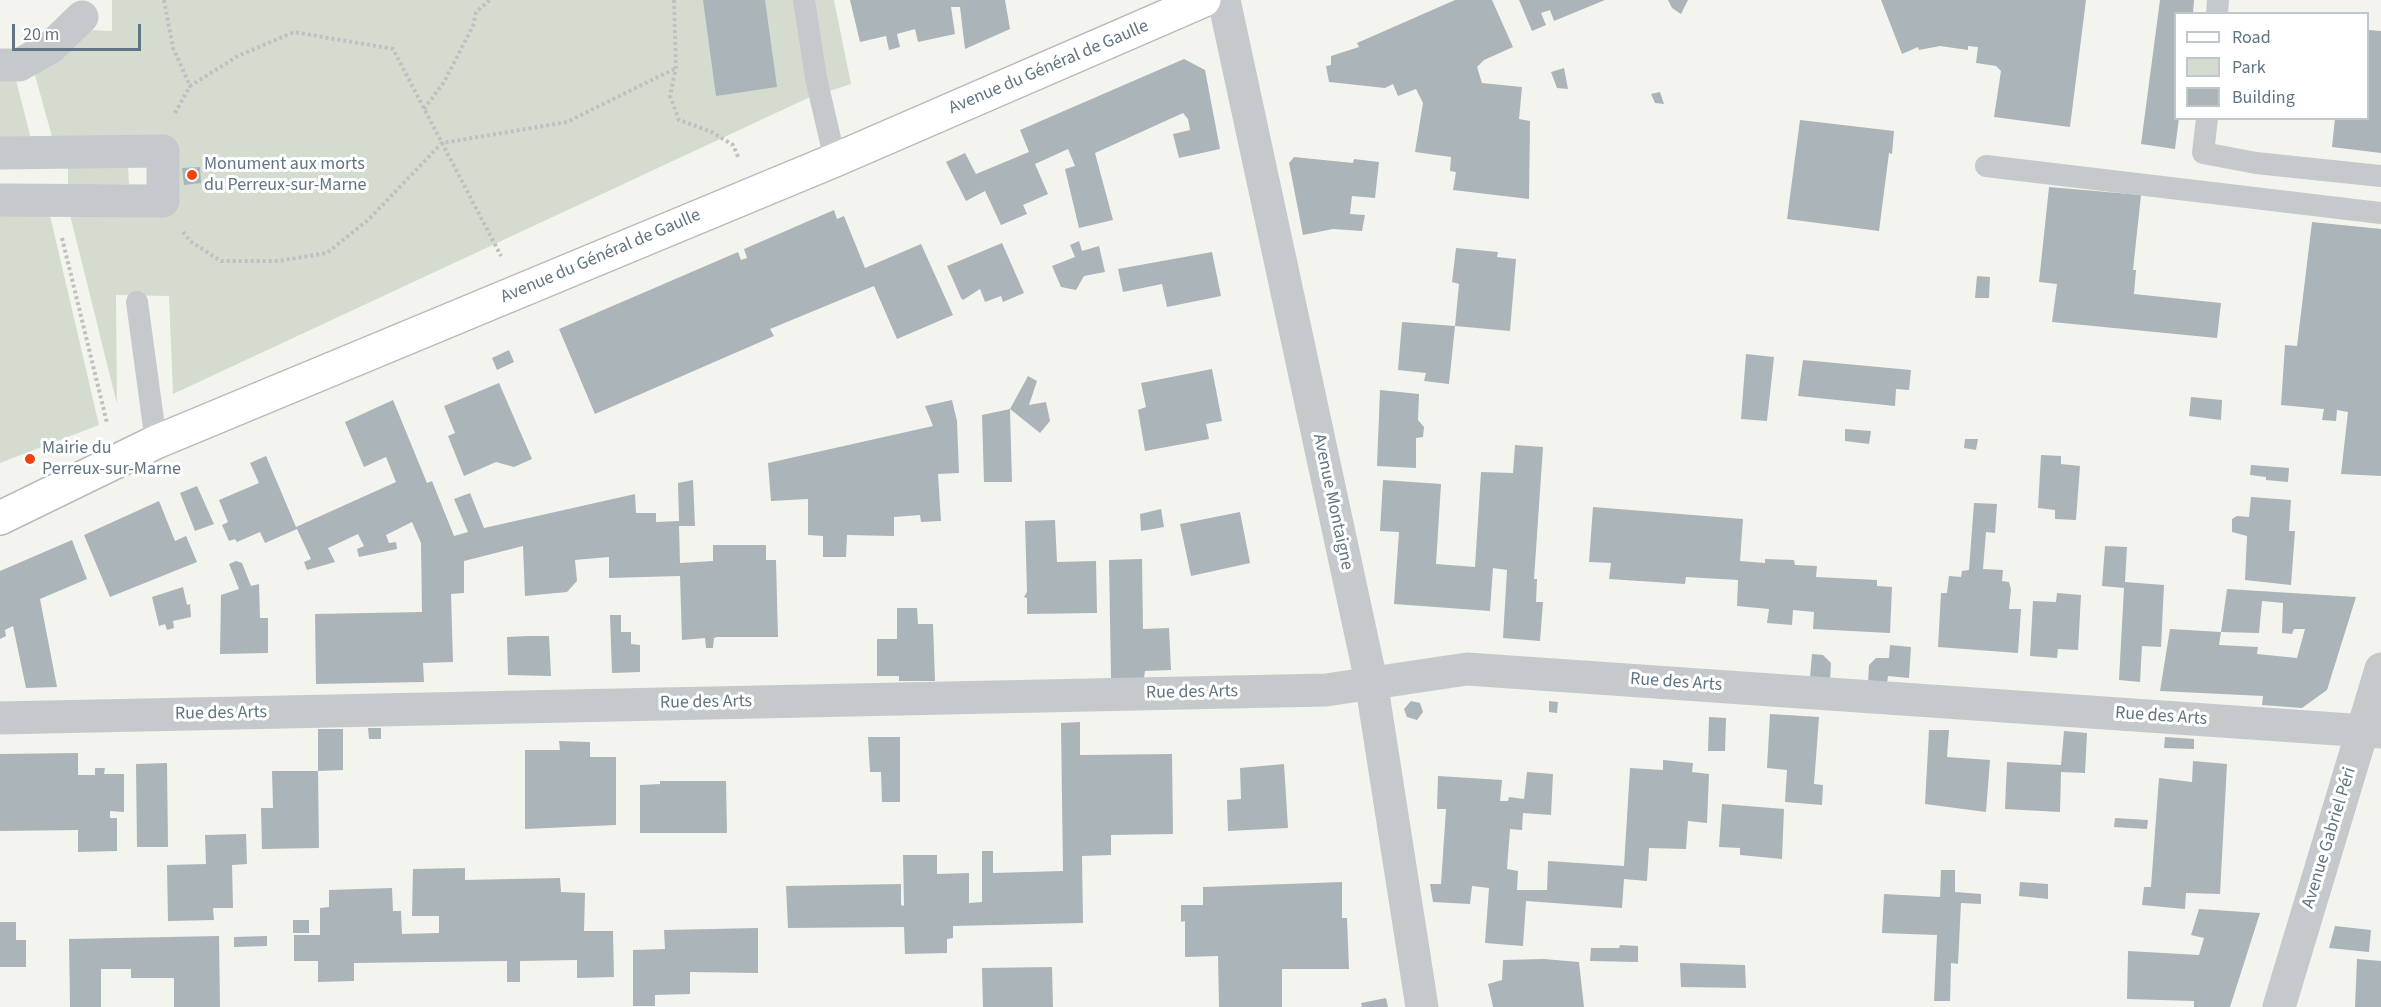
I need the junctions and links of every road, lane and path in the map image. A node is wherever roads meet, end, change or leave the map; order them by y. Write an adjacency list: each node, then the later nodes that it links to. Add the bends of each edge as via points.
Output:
1 (164, 0): 10 (path, via 173,48)
2 (490, 0): 11 (path, via 476,12 473,26 444,82)
3 (674, 0): 9 (path)
4 (804, 0): 16 (lane, via 816,78)
5 (1204, 0): 16 (street, Avenue du Général de Gaulle)
6 (1224, 0): 30 (street, Avenue Montaigne)
7 (82, 17): 8 (street, via 51,46 27,61)
8 (0, 65)
9 (676, 68): 14 (path, via 567,122); 19 (path, via 670,96 680,120 733,145)
10 (190, 86): 11 (path, via 238,56 294,32 393,49); 12 (path)
11 (424, 109): 14 (path)
12 (172, 118)
13 (2207, 120): 18 (lane, via 2203,153 2256,163)
14 (442, 143): 22 (path, via 368,220 327,253 278,261 221,261 190,241); 24 (path)
15 (0, 153): 22 (street, via 163,151)
16 (835, 160): 19 (street, Avenue du Général de Gaulle)
17 (1986, 166): 23 (lane)
18 (2381, 176)
19 (754, 193): 24 (street, Avenue du Général de Gaulle)
20 (0, 200): 21 (street)
21 (53, 200): 22 (street); 27 (path)
22 (163, 201)
23 (2381, 213)
24 (520, 291): 26 (street, Avenue du Général de Gaulle)
25 (137, 302): 26 (lane)
26 (156, 442): 27 (street, Avenue du Général de Gaulle)
27 (117, 461): 28 (street, Avenue du Général de Gaulle)
28 (0, 518)
29 (2381, 669): 32 (street, Avenue Gabriel Péri)
30 (1371, 681): 31 (street, Rue des Arts, via 1326,690); 32 (street, Rue des Arts, via 1467,669); 33 (street, Avenue Montaigne)
31 (0, 718)
32 (2371, 732): 34 (street, Avenue Gabriel Péri)
33 (1422, 1007)
34 (2279, 1007)

